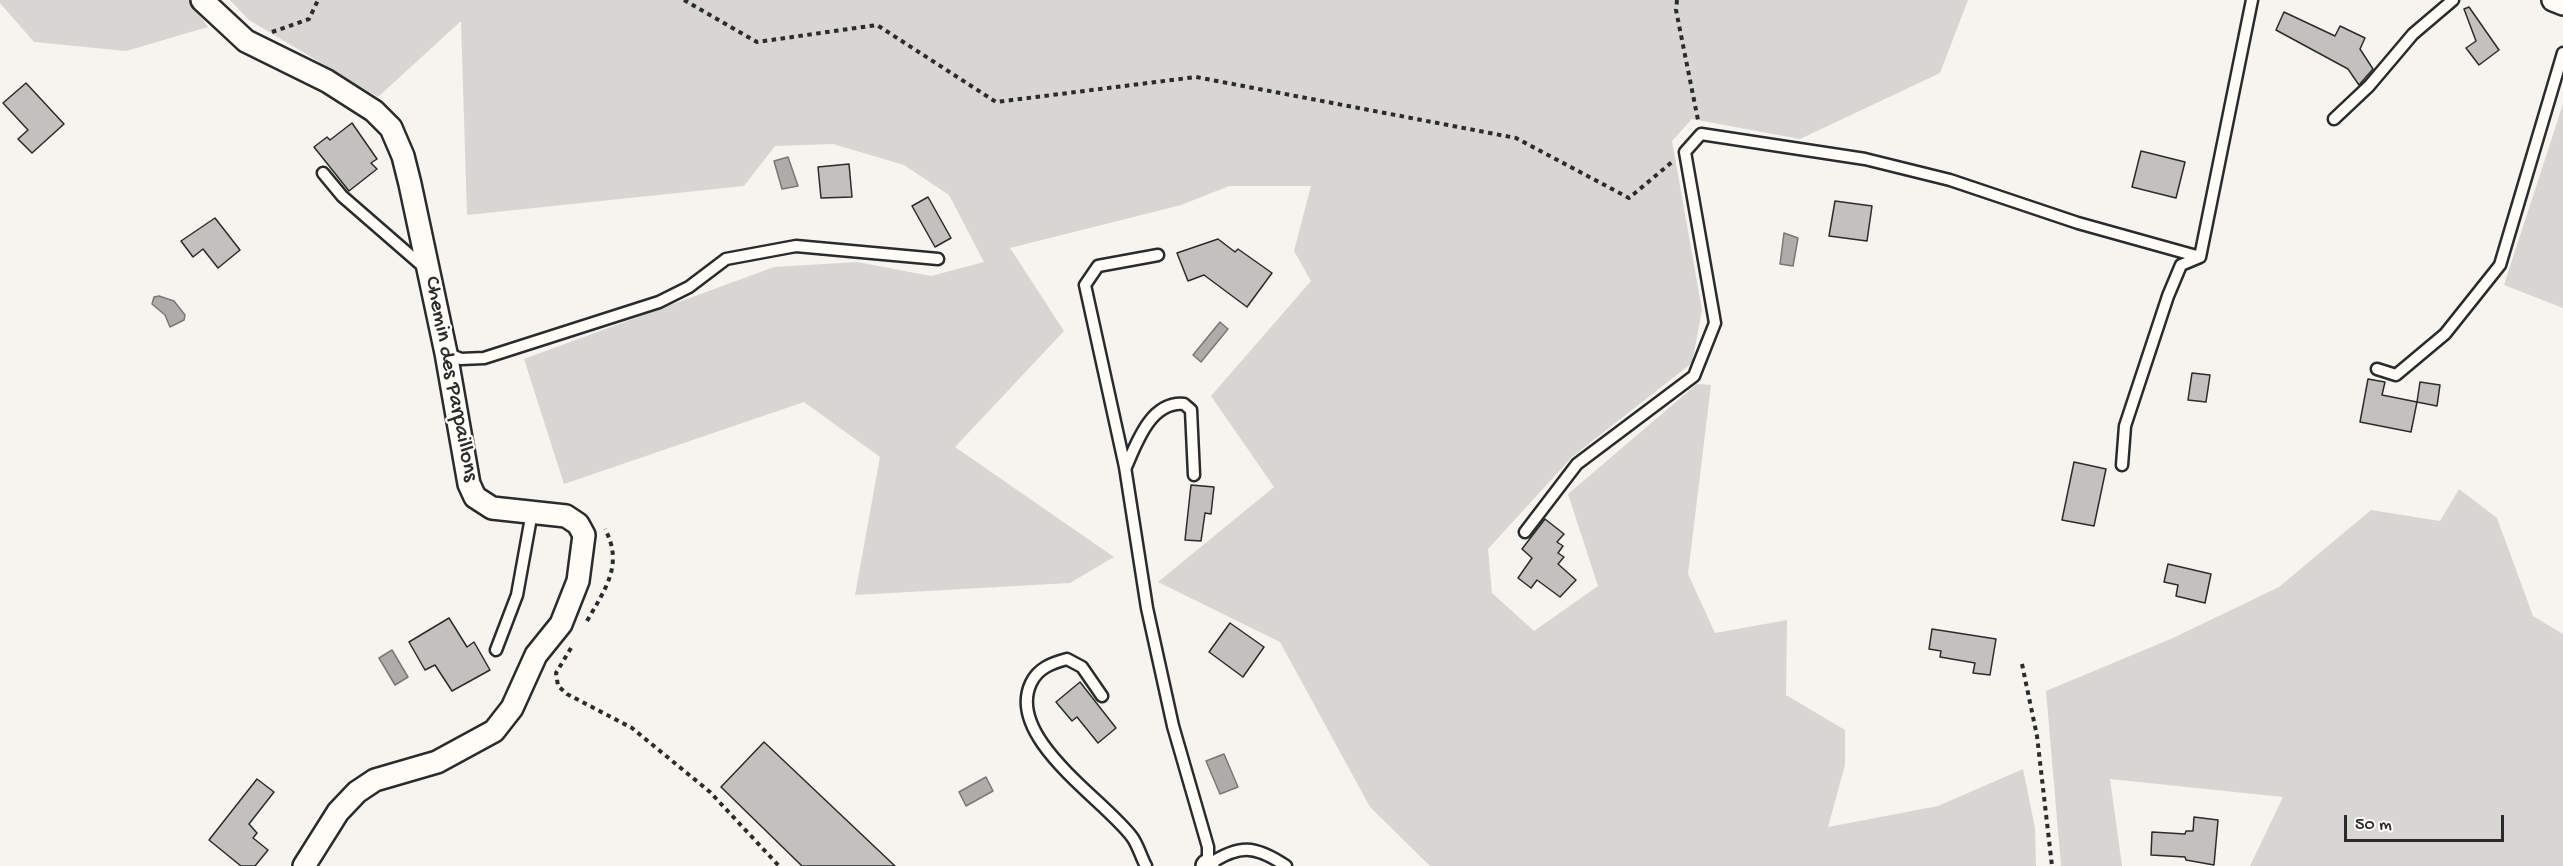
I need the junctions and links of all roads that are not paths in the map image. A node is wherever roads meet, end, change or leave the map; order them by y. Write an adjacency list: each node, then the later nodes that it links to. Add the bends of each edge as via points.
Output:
1 (202, 0): 12 (street, Chemin des Parpaillons, via 246,41 327,81 374,111 391,128 403,156)
2 (2252, 0): 10 (lane)
3 (2452, 0): 7 (lane, via 2413,34 2369,86)
4 (2553, 0): 5 (street)
5 (2563, 4)
6 (2563, 53): 14 (lane, via 2500,265 2445,334 2396,375)
7 (2334, 119)
8 (323, 173): 12 (lane, via 342,196)
9 (1158, 255): 16 (lane, via 1098,266 1085,285)
10 (2200, 257): 15 (lane, via 2181,265 2168,296 2125,426); 19 (lane, via 2078,223 1950,180 1865,159 1701,134 1685,152 1715,323 1694,376 1577,464)
11 (938, 259): 13 (lane, via 796,246 726,259 689,287 659,302 484,358 461,359)
12 (429, 271): 13 (street, Chemin des Parpaillons)
13 (446, 353): 18 (street, Chemin des Parpaillons, via 469,484 475,497 492,508)
14 (2377, 369)
15 (2122, 465)
16 (1125, 467): 17 (lane, via 1140,435 1156,414 1174,403 1184,404 1191,410 1194,430); 24 (lane, via 1147,608 1173,726 1208,846)
17 (1194, 475)
18 (532, 512): 20 (lane, via 516,595); 22 (street, Chemin des Parpaillons, via 566,516 578,524 584,535 578,580 561,624 536,655 512,708 494,731 437,762 375,780 357,792 338,812)
19 (1525, 532)
20 (496, 650)
21 (1102, 696): 23 (lane, via 1082,667 1067,659 1036,674 1027,692 1027,712 1063,769 1132,837)
22 (304, 866)
23 (1146, 866)
24 (1208, 866): 25 (lane, via 1225,854 1250,848)
25 (1286, 866)

